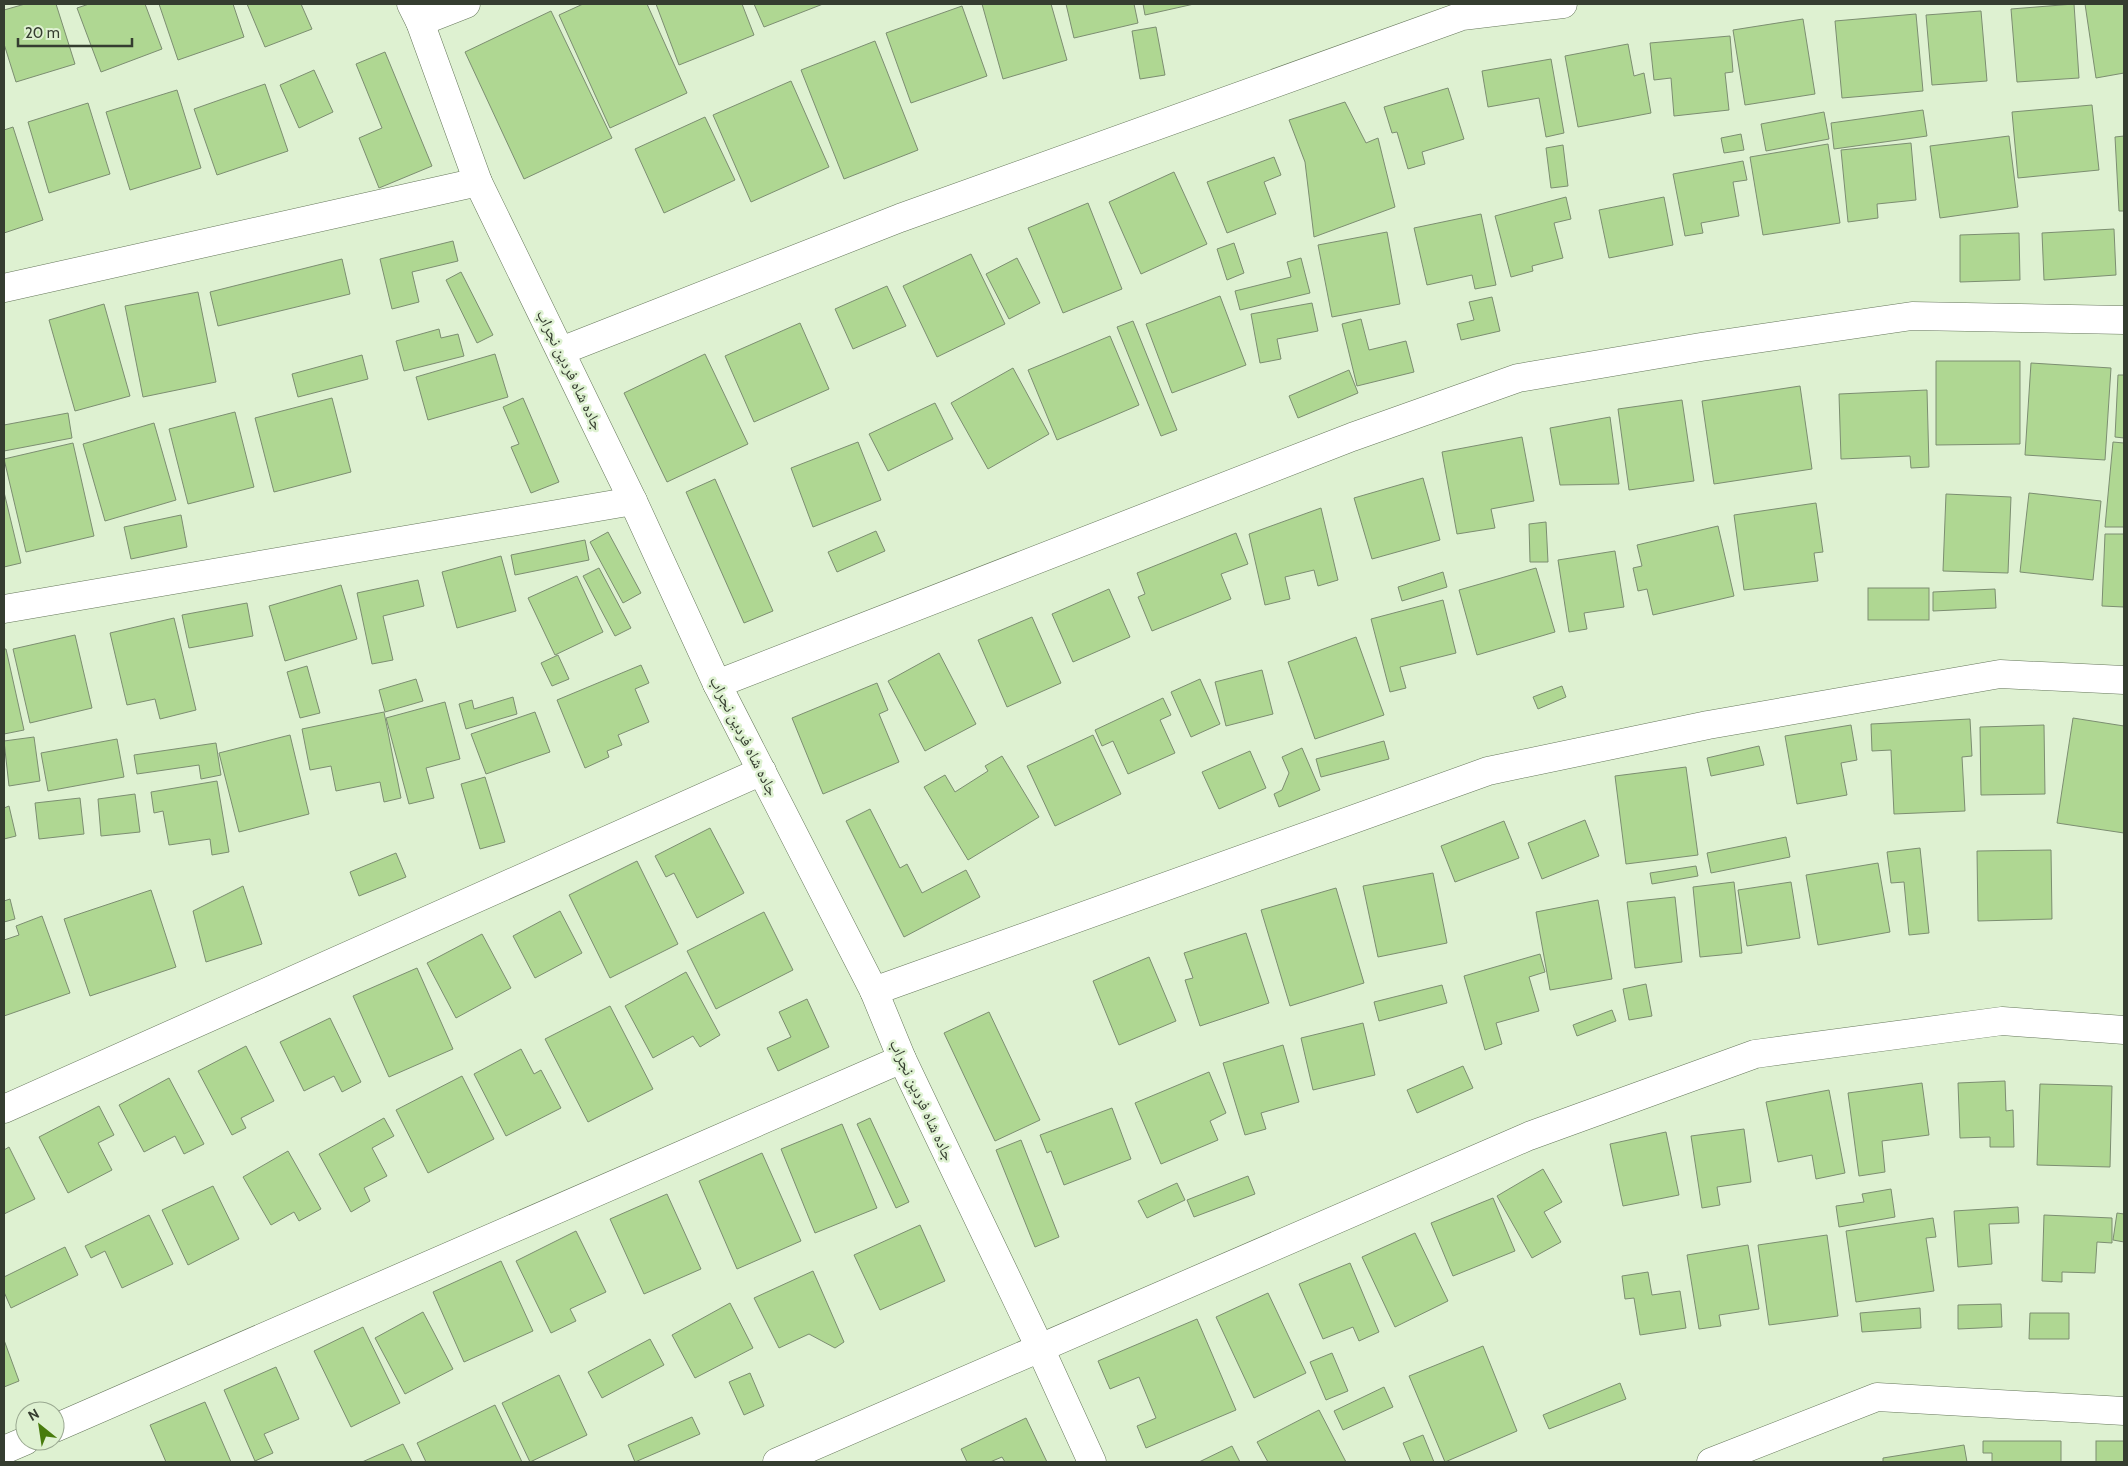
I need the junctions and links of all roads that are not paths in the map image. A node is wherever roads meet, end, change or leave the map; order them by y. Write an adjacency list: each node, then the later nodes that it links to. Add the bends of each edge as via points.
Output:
1 (466, 4): 3 (street)
2 (1563, 4): 7 (street, via 1462,16 900,218)
3 (416, 13): 4 (street, جاده شاه فردین نجراب)
4 (478, 182): 5 (street); 7 (street, جاده شاه فردین نجراب)
5 (4, 288)
6 (2124, 320): 11 (street, via 1912,316 1518,378 1343,440)
7 (561, 351): 8 (street, جاده شاه فردین نجراب)
8 (633, 501): 9 (street); 11 (street, جاده شاه فردین نجراب)
9 (4, 609)
10 (2124, 680): 13 (street, via 2000,674 1708,725 1488,771)
11 (717, 684): 12 (street, جاده شاه فردین نجراب)
12 (762, 771): 13 (street, جاده شاه فردین نجراب); 16 (street)
13 (874, 991): 15 (street, جاده شاه فردین نجراب)
14 (2124, 1030): 17 (street, via 2002,1021 1755,1054 1529,1136)
15 (902, 1059): 17 (street, جاده شاه فردین نجراب); 19 (street)
16 (4, 1109)
17 (1040, 1348): 20 (street); 21 (street, جاده شاه فردین نجراب)
18 (2124, 1411): 22 (street, via 1877,1397)
19 (65, 1424)
20 (777, 1462)
21 (1092, 1462)
22 (1711, 1462)

